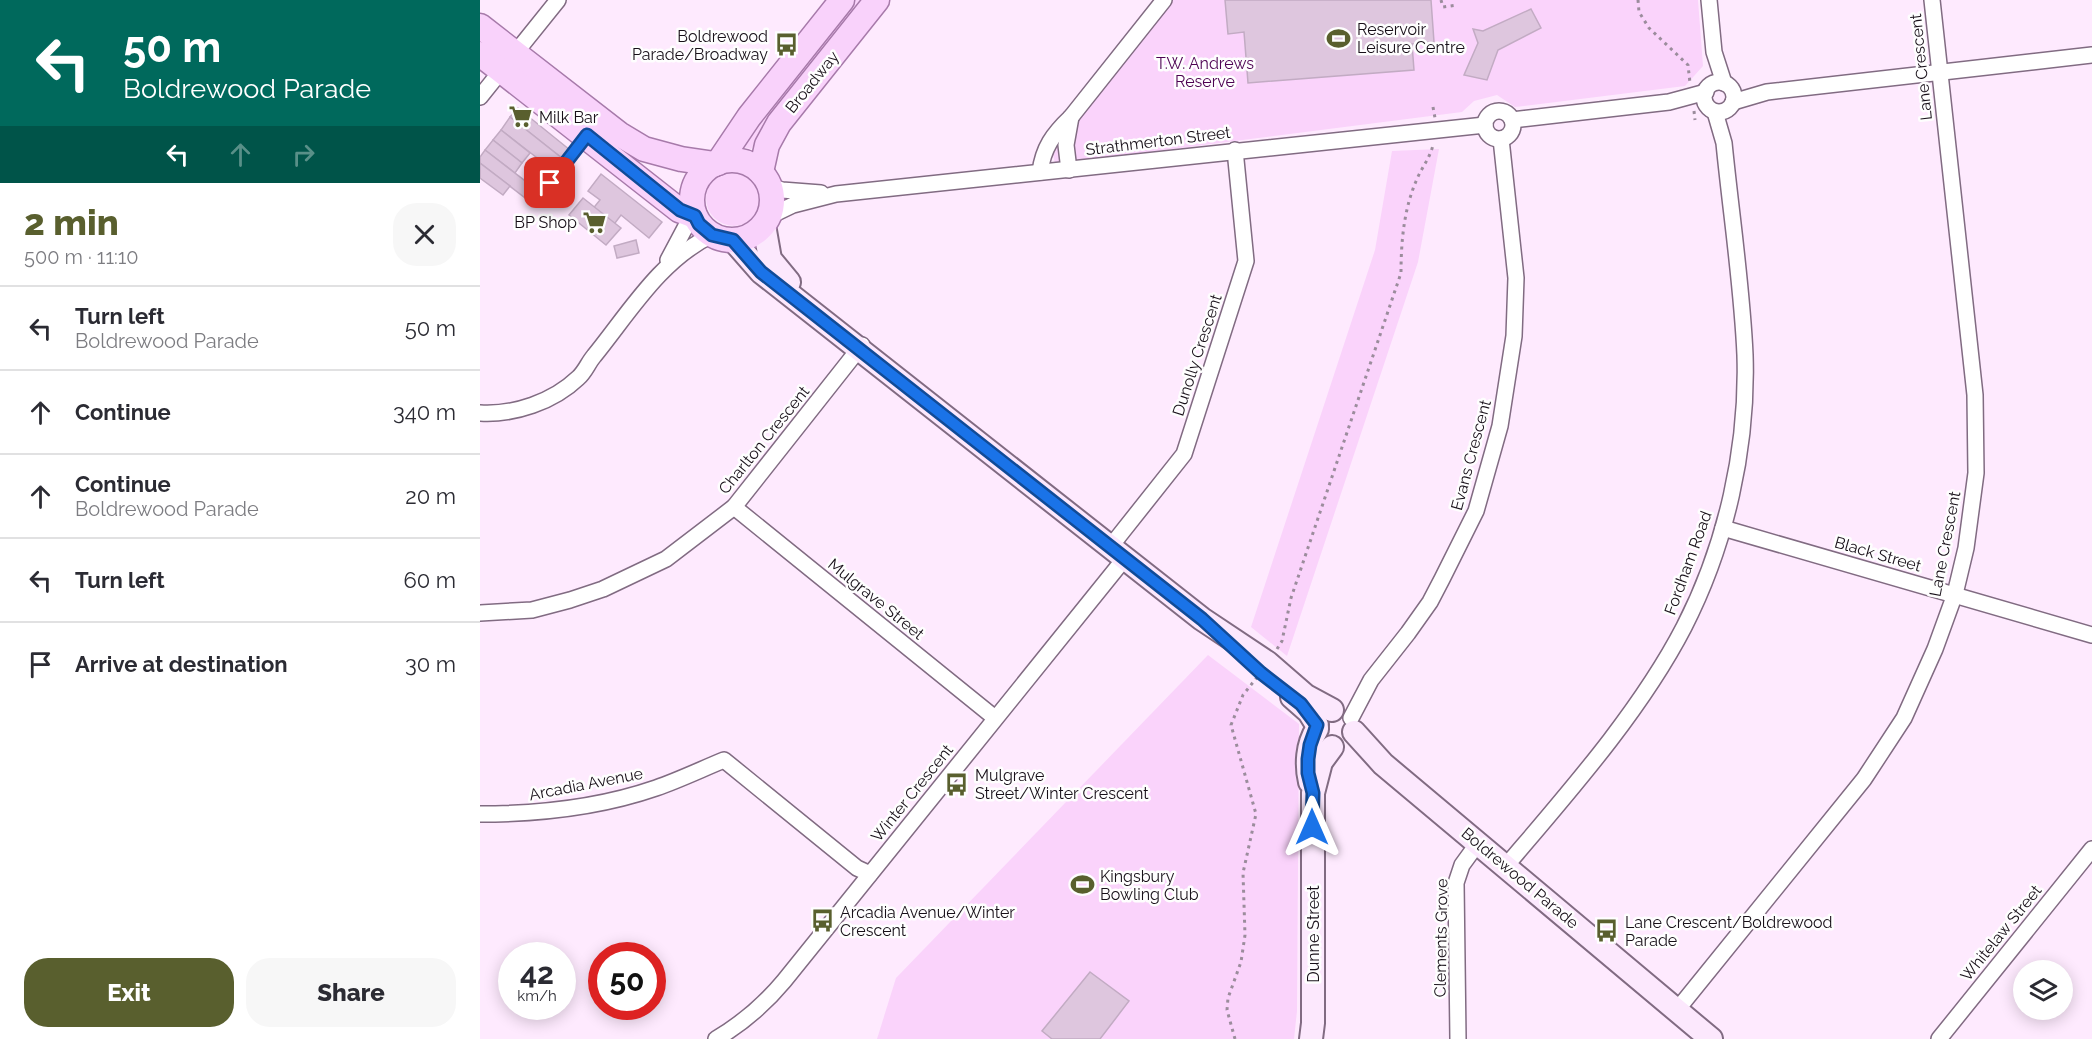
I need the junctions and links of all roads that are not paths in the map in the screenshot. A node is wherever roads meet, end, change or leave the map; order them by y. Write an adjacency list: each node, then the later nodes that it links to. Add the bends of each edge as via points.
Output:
1 (558, 0): 10 (street)
2 (842, 0): 20 (main road, Broadway)
3 (877, 0): 23 (main road, Broadway, via 779,123 766,145)
4 (1164, 0): 14 (street)
5 (1709, 0): 13 (street, Fordham Road, via 1714,52)
6 (1932, 0): 11 (street, Lane Crescent)
7 (480, 26): 10 (main road)
8 (480, 54): 10 (main road)
9 (2092, 55): 11 (street)
10 (508, 62): 12 (street); 17 (main road)
11 (1940, 74): 13 (street); 37 (street, Lane Crescent, via 1975,395 1976,473)
12 (480, 97)
13 (1712, 100): 15 (street); 35 (street, Fordham Road, via 1724,144 1745,357 1738,454)
14 (1071, 117): 21 (street, via 1066,145); 22 (street, via 1053,134)
15 (1512, 120): 16 (street, via 1499,111 1490,114); 18 (street, via 1509,134)
16 (1485, 125): 18 (street, via 1488,134); 19 (street, Strathmerton Street)
17 (601, 138): 20 (main road, via 681,159); 25 (lane); 26 (main road, via 680,210)
18 (1501, 139): 41 (street, Evans Crescent, via 1516,278 1514,336 1500,426 1472,520 1430,602)
19 (1235, 150): 21 (street, Strathmerton Street); 36 (street, Dunolly Crescent, via 1246,261 1184,454)
20 (716, 163): 23 (main road, via 741,161); 26 (main road, via 696,182 692,199)
21 (1069, 170): 22 (street, Strathmerton Street)
22 (1040, 172): 24 (street, Strathmerton Street)
23 (765, 179): 24 (street, Strathmerton Street, via 782,190); 27 (main road, via 772,201)
24 (836, 194): 27 (street, Strathmerton Street, via 793,205)
25 (536, 201)
26 (695, 216): 28 (main road, via 705,230); 29 (street)
27 (766, 221): 28 (main road, via 750,236); 30 (main road, Boldrewood Parade, via 770,259 783,278)
28 (722, 238): 29 (street, via 696,243); 30 (main road, Boldrewood Parade)
29 (662, 271): 31 (street)
30 (864, 350): 34 (street, Charlton Crescent); 36 (main road, Boldrewood Parade)
31 (591, 359): 32 (street, via 538,392 502,403); 33 (street, via 576,380 547,399 508,412)
32 (480, 404)
33 (480, 413)
34 (734, 507): 38 (street, Charlton Crescent, via 666,559 603,589 532,609); 40 (street, Mulgrave Street)
35 (1723, 528): 37 (street, Black Street); 45 (street, Fordham Road, via 1684,627 1644,692)
36 (1118, 552): 40 (street, Winter Crescent); 41 (main road, Boldrewood Parade, via 1264,668 1301,704)
37 (1955, 594): 39 (street, Black Street); 47 (street, Lane Crescent, via 1904,718 1875,761)
38 (480, 613)
39 (2092, 635)
40 (995, 718): 46 (street, Winter Crescent)
41 (1335, 727): 43 (main road, Boldrewood Parade); 50 (main road, Dunne Street, via 1313,793)
42 (480, 814): 46 (street, Arcadia Avenue, via 524,814 593,804 656,788 724,760 857,868)
43 (1478, 843): 45 (main road, Boldrewood Parade); 51 (street, Clements Grove, via 1462,865 1456,883)
44 (2092, 849): 53 (street, Whitelaw Street)
45 (1506, 866): 47 (main road, Boldrewood Parade)
46 (870, 874): 48 (street, Winter Crescent, via 764,1005)
47 (1677, 1010): 52 (main road, Boldrewood Parade)
48 (736, 1033): 49 (street, Winter Crescent)
49 (716, 1039)
50 (1311, 1039)
51 (1458, 1039)
52 (1711, 1039)
53 (1939, 1039)

